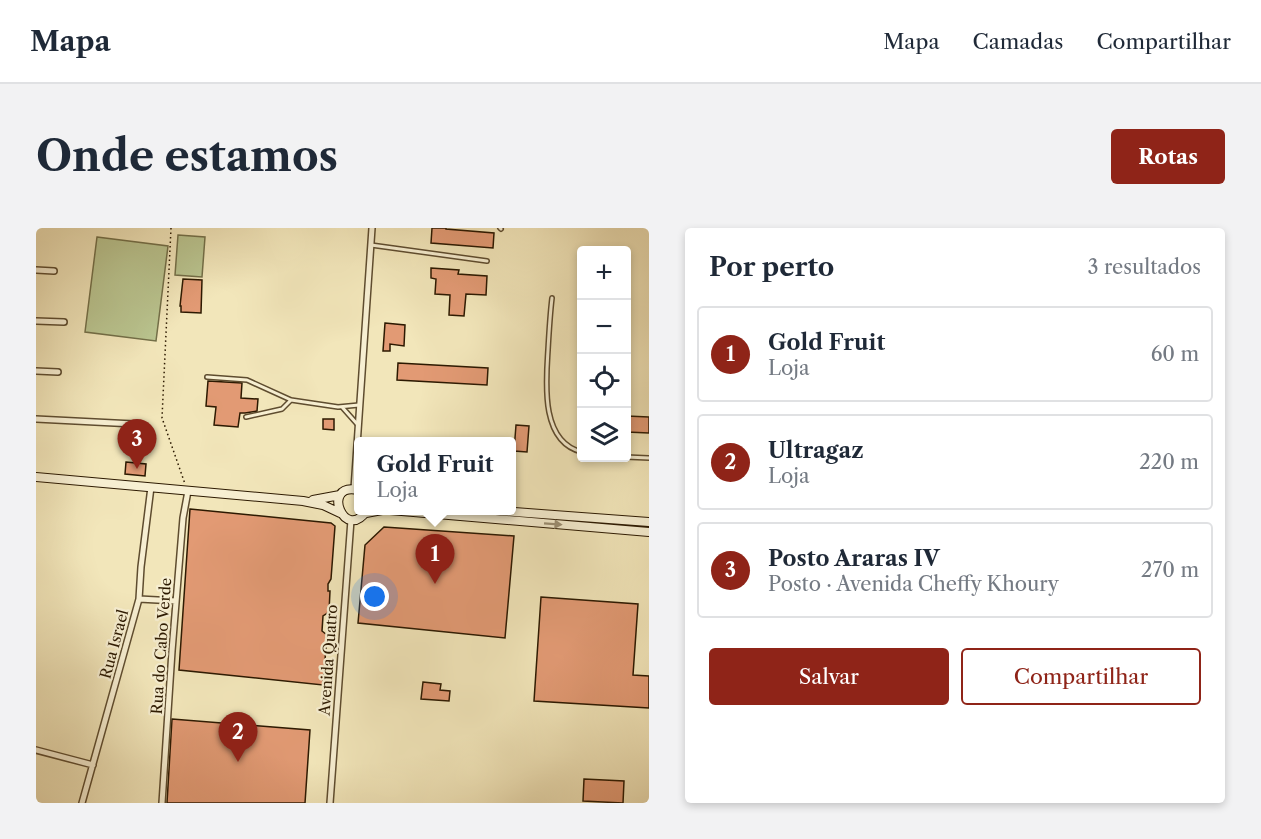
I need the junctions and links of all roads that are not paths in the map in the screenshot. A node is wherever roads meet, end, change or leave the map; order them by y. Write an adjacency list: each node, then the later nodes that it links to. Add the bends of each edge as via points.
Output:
1 (372, 228): 2 (street)
2 (371, 245): 3 (lane); 13 (street)
3 (487, 261)
4 (36, 270): 5 (street)
5 (54, 271)
6 (552, 298): 20 (lane, via 548,411 556,433 566,445)
7 (36, 321): 8 (street)
8 (64, 322)
9 (36, 371): 10 (street)
10 (58, 372)
11 (207, 377): 12 (lane, via 247,380)
12 (291, 400): 14 (lane); 15 (lane, via 282,409)
13 (359, 405): 14 (lane); 18 (street)
14 (342, 407): 18 (lane)
15 (246, 417)
16 (36, 419): 17 (street)
17 (134, 424)
18 (358, 425): 19 (street)
19 (358, 437)
20 (577, 450)
21 (631, 457): 22 (lane)
22 (649, 458)
23 (36, 477): 24 (main road)
24 (151, 487): 26 (main road); 36 (street, Rua Israel)
25 (354, 490): 27 (main road)
26 (188, 491): 28 (main road); 37 (street, Rua do Cabo Verde)
27 (340, 495): 28 (main road); 30 (main road)
28 (303, 501): 30 (main road)
29 (516, 512): 34 (main road)
30 (340, 513): 33 (main road)
31 (362, 515): 33 (main road)
32 (449, 515): 35 (main road, one-way to 35)
33 (351, 520): 42 (street, Avenida Quatro)
34 (649, 522)
35 (649, 532)
36 (139, 599): 37 (street); 39 (street, Rua Israel)
37 (176, 601): 41 (street, Rua do Cabo Verde)
38 (36, 750): 39 (street)
39 (93, 765): 40 (street, Rua Israel)
40 (82, 803)
41 (162, 803)
42 (330, 803)

